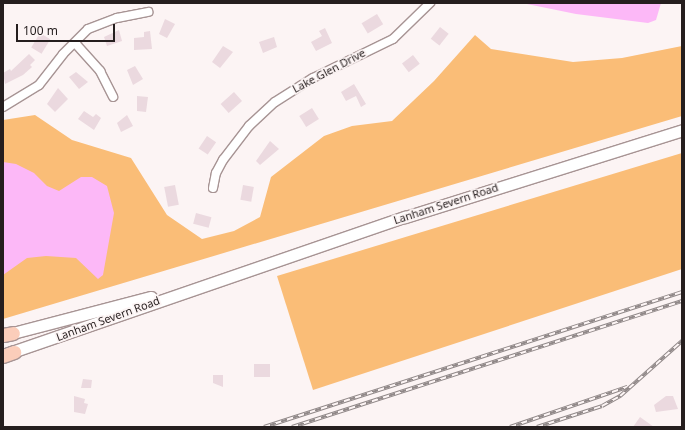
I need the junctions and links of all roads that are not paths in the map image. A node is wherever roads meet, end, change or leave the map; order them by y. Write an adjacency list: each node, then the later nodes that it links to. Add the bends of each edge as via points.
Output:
1 (430, 3): 7 (street, Lake Glen Drive, via 393,39 313,78 275,102 249,126 223,160 216,173)
2 (148, 12): 3 (street, via 117,18 88,29)
3 (74, 43): 4 (street, via 100,71); 5 (street, via 39,85)
4 (114, 97)
5 (3, 107)
6 (682, 130): 8 (main road, Lanham Severn Road, via 405,217)
7 (213, 188)
8 (212, 282): 9 (main road, Lanham Severn Road); 10 (main road, Lanham Severn Road)
9 (6, 335)
10 (7, 354)

